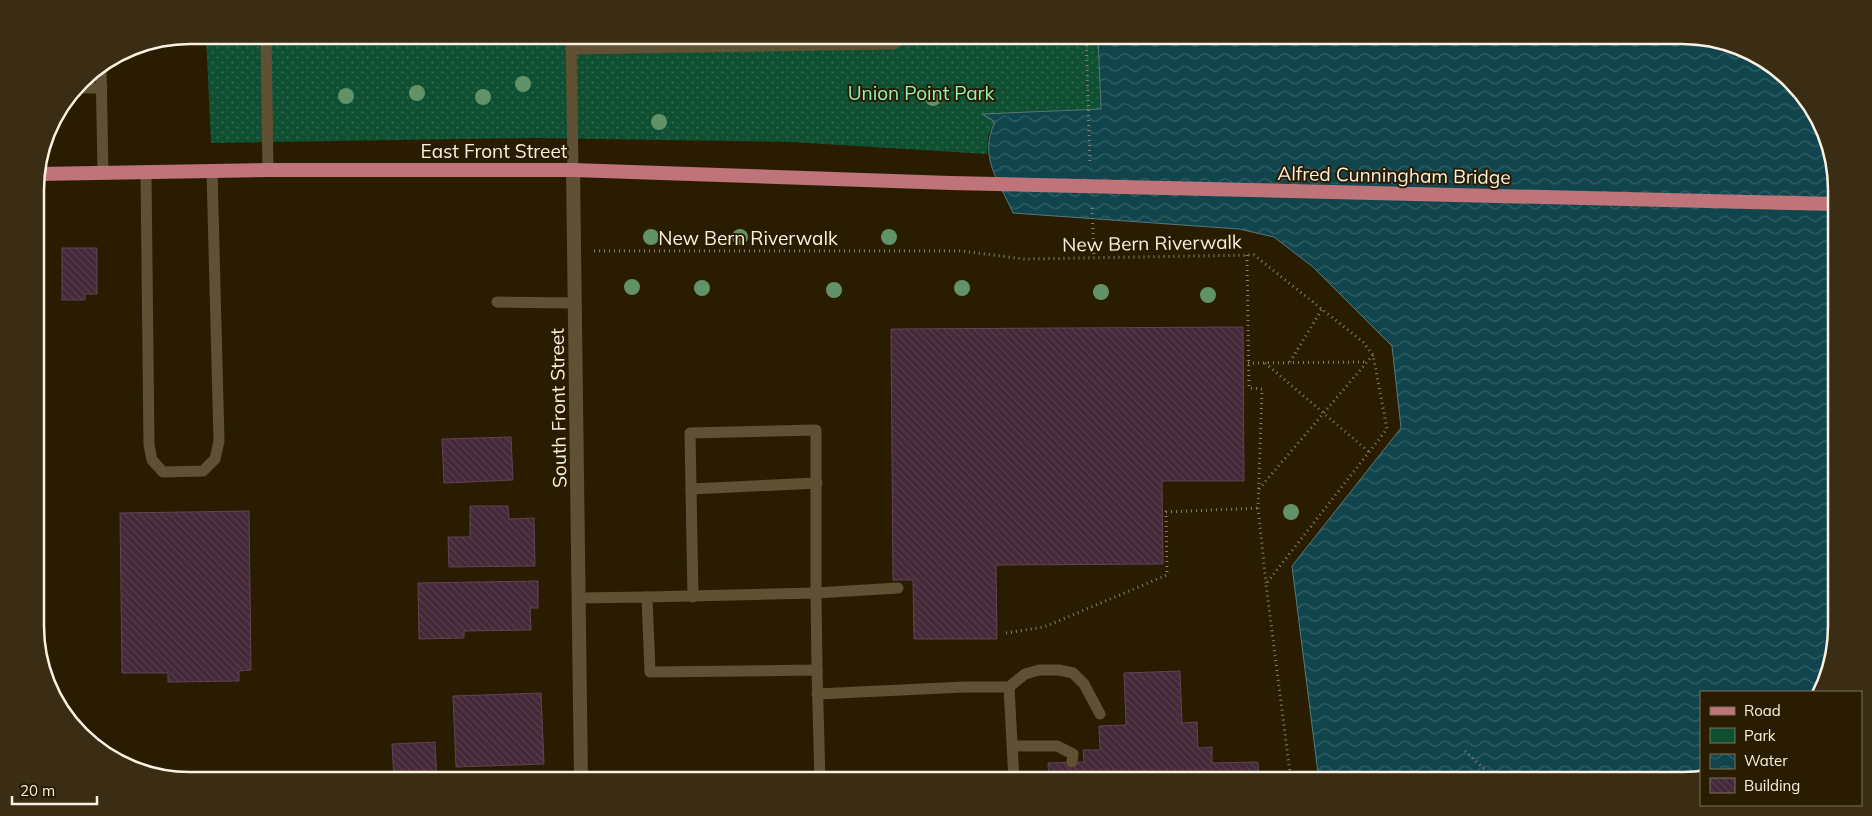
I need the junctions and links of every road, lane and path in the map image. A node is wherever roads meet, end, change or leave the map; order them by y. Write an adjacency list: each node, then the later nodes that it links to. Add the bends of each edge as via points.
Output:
1 (266, 44): 10 (lane)
2 (571, 44): 5 (lane, South Front Street)
3 (894, 44): 5 (lane)
4 (1086, 44): 9 (path)
5 (571, 50): 11 (lane, South Front Street)
6 (101, 74): 8 (lane)
7 (84, 88): 8 (lane)
8 (102, 88): 13 (lane)
9 (1088, 108)
10 (268, 170): 11 (main road, East Front Street); 12 (main road, East Front Street)
11 (573, 170): 16 (main road, East Front Street); 18 (street, South Front Street)
12 (212, 171): 14 (main road, East Front Street); 14 (lane, via 219,440 215,459 203,471 164,472 152,460 149,445)
13 (103, 173): 14 (main road, East Front Street); 15 (main road, East Front Street)
14 (146, 173)
15 (45, 174)
16 (951, 182): 17 (main road, Alfred Cunningham Bridge)
17 (1828, 204)
18 (576, 252): 19 (path, New Bern Riverwalk, via 962,251 1024,259); 21 (street, South Front Street)
19 (1247, 255): 22 (path, New Bern Riverwalk, via 1254,255); 25 (path)
20 (497, 302): 21 (lane)
21 (576, 303): 39 (street, South Front Street)
22 (1322, 309): 23 (path, New Bern Riverwalk, via 1363,342); 27 (path)
23 (1373, 355): 24 (path); 29 (path, via 1387,429)
24 (1368, 362): 27 (path); 28 (path)
25 (1248, 363): 26 (path); 32 (path, via 1249,388 1262,389)
26 (1265, 363): 27 (path); 28 (path)
27 (1290, 363)
28 (1323, 413): 29 (path); 32 (path)
29 (1369, 452): 34 (path)
30 (817, 483): 31 (lane); 31 (lane, via 816,430 690,433); 36 (lane)
31 (691, 489): 38 (lane)
32 (1258, 490): 33 (path)
33 (1258, 508): 34 (path); 40 (path, via 1166,512 1167,576 1044,627)
34 (1266, 584): 51 (path)
35 (898, 588): 36 (lane)
36 (816, 593): 38 (lane); 41 (lane)
37 (646, 597): 38 (lane); 39 (lane); 41 (lane, via 650,672)
38 (693, 597)
39 (579, 598): 48 (street, South Front Street)
40 (1006, 633)
41 (817, 670): 43 (lane)
42 (1009, 688): 43 (lane); 44 (lane, via 1025,674 1039,670 1073,673 1084,684); 45 (lane)
43 (818, 694): 49 (lane)
44 (1100, 714)
45 (1014, 746): 47 (lane, via 1057,746 1072,754); 50 (lane)
46 (1465, 751): 52 (path)
47 (1072, 762)
48 (582, 772)
49 (820, 772)
50 (1014, 772)
51 (1290, 772)
52 (1487, 772)

